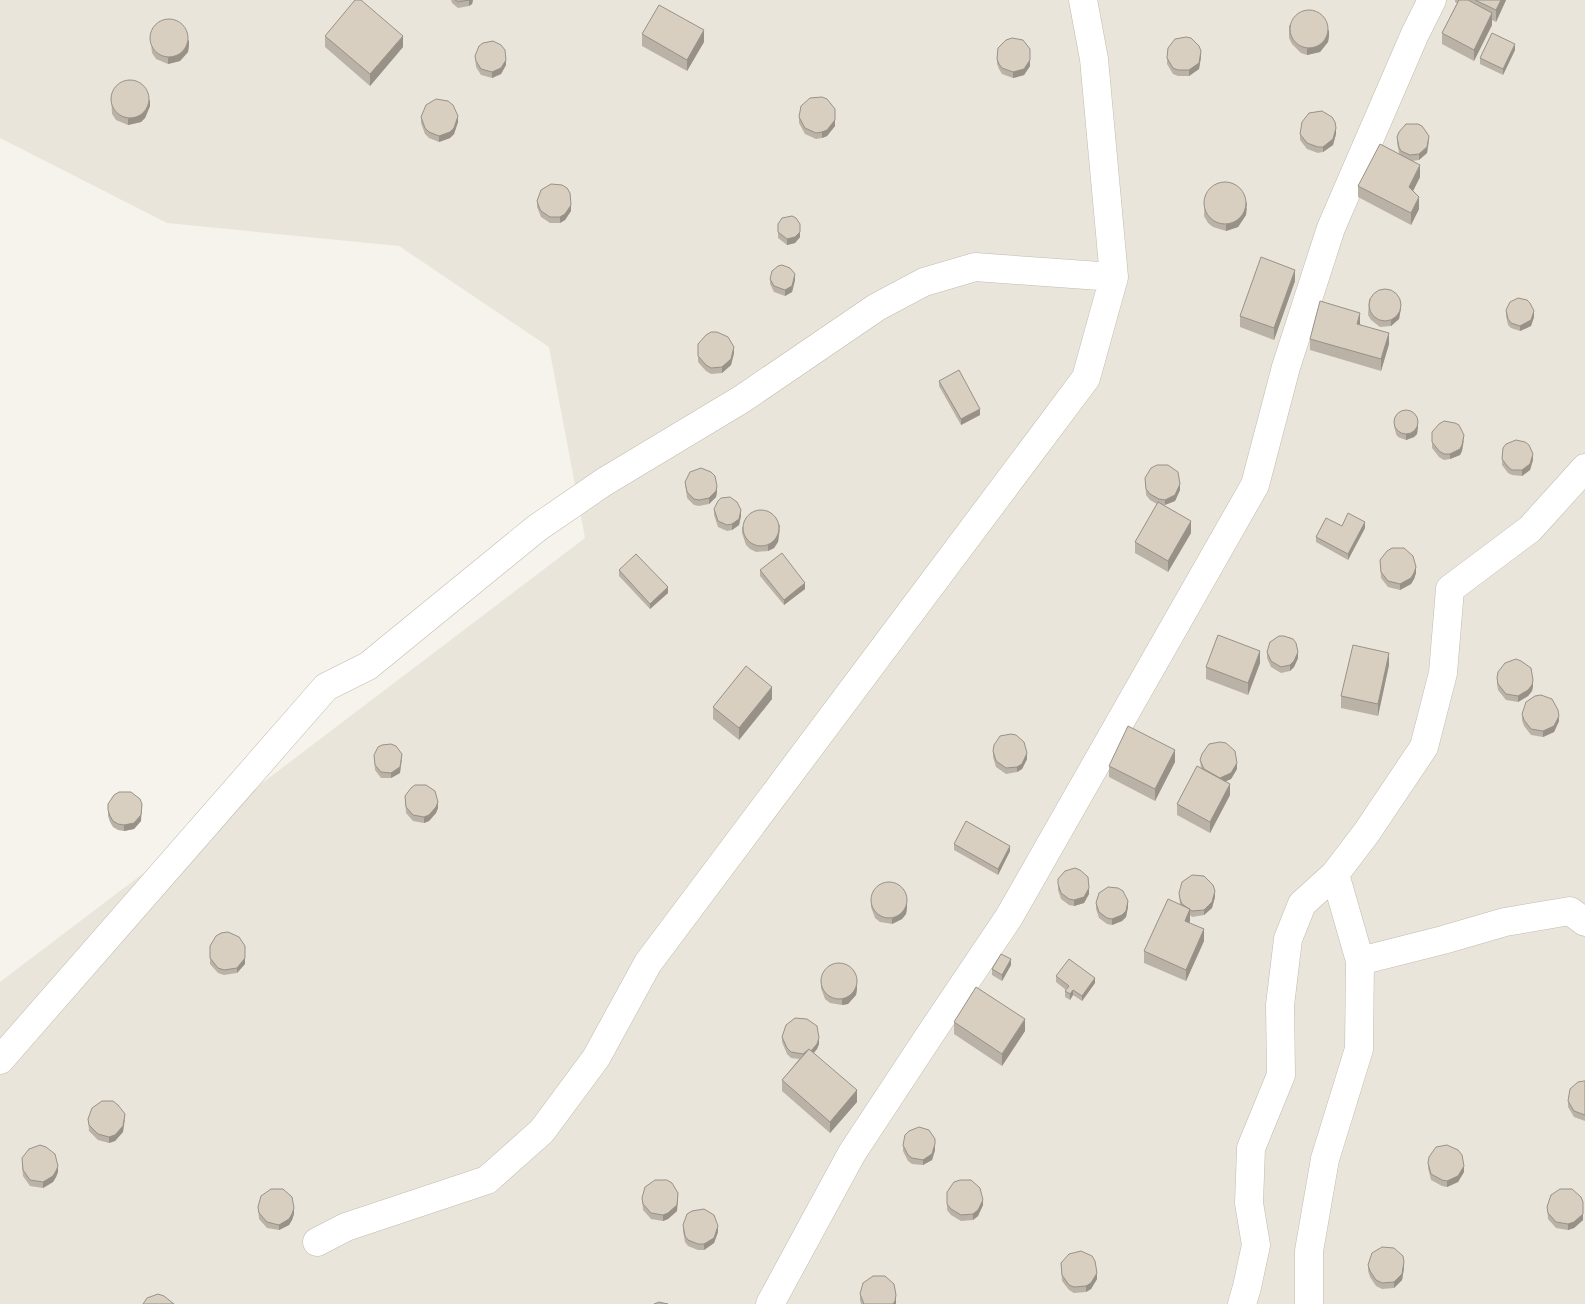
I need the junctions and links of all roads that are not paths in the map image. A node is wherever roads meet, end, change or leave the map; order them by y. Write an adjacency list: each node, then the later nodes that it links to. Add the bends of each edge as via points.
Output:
1 (1084, 0): 3 (street, via 1094,59)
2 (1432, 0): 10 (street, via 1331,228 1286,367 1255,485 1008,917 852,1153)
3 (1114, 277): 8 (street, via 975,268 924,282 877,308 742,399 604,482 537,528 368,666 326,687); 9 (street, via 1086,378 648,963 596,1058 542,1131 487,1180 346,1227)
4 (1585, 468): 5 (street, via 1530,529 1450,589 1443,673 1424,746)
5 (1335, 874): 7 (street); 11 (street, via 1302,904 1288,939 1280,1005 1281,1075 1251,1148 1249,1203 1256,1245)
6 (1585, 922): 7 (street, via 1570,912 1505,922)
7 (1360, 961): 12 (street, via 1359,1049 1325,1159 1309,1251)
8 (0, 1060)
9 (317, 1242)
10 (770, 1304)
11 (1242, 1304)
12 (1309, 1304)

